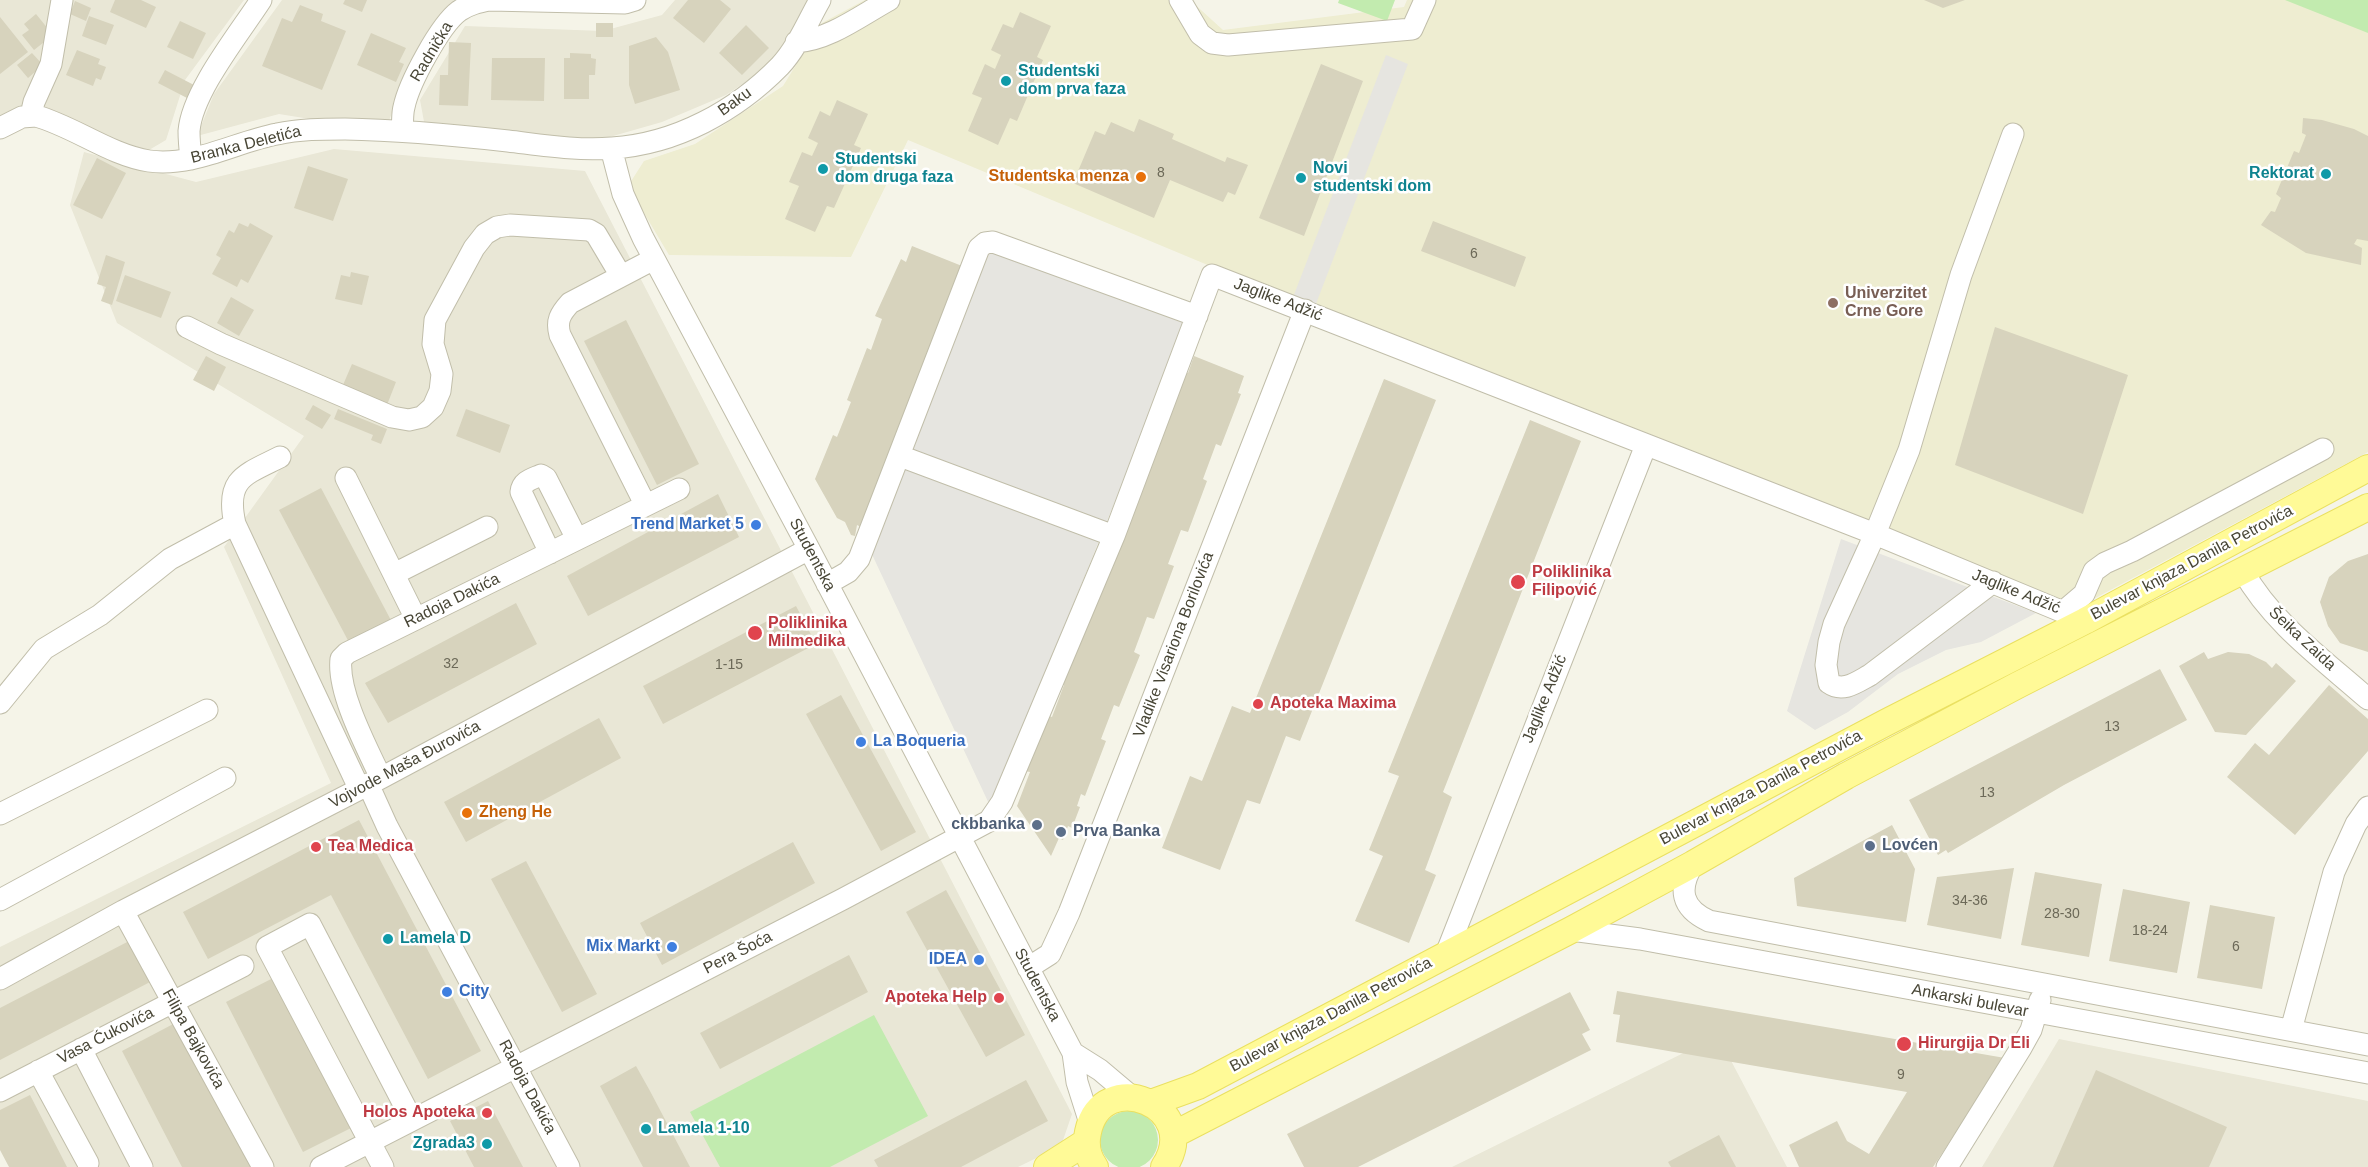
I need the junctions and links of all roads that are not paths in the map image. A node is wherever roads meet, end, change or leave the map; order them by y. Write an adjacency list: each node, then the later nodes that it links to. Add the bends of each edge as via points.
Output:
1 (62, 0): 10 (street, via 51,64)
2 (261, 0): 15 (street, via 207,82 194,111 189,130)
3 (636, 0): 8 (street, Radnička)
4 (820, 0): 9 (street, Baku)
5 (889, 0): 9 (street, via 827,35)
6 (1180, 0): 7 (street, via 1200,34 1212,43 1227,45 1412,30)
7 (1425, 0)
8 (559, 1): 12 (street, Radnička, via 490,0 458,11 442,30 409,90)
9 (796, 42): 14 (street, Baku, via 781,64 753,90 718,114 664,139)
10 (31, 115): 11 (street); 15 (street, Branka Deletića, via 148,161)
11 (0, 128)
12 (402, 130): 14 (street, Branka Deletića); 15 (street, Branka Deletića, via 311,129 277,134)
13 (2013, 135): 33 (street, via 1961,275 1909,450)
14 (611, 148): 16 (street, Studentska, via 623,194)
15 (190, 159)
16 (654, 259): 18 (street); 36 (street, Studentska)
17 (1212, 275): 19 (street, Jaglike Adžić); 20 (street, Pera Šoća)
18 (621, 276): 21 (street, via 596,234 589,230 510,225 485,234 435,320 433,344 442,374 441,391 422,417 409,420 392,417); 29 (street, via 570,303 557,326)
19 (1305, 310): 22 (street, Jaglike Adžić); 58 (street, Vladike Visariona Borilovića, via 1069,913 1050,954)
20 (1197, 316): 24 (street, via 1011,248 985,243 979,248); 34 (street, Pera Šoća)
21 (187, 327)
22 (1646, 445): 33 (street, Jaglike Adžić); 56 (street, Jaglike Adžić)
23 (2323, 448): 42 (street, via 2105,563 2094,571)
24 (900, 456): 34 (street); 41 (street, via 859,559 848,572)
25 (280, 457): 31 (street, via 247,473 234,488 231,505)
26 (2368, 468): 42 (main road, Bulevar knjaza Danila Petrovića)
27 (346, 478): 39 (street)
28 (679, 489): 29 (street, Radoja Dakića)
29 (645, 504): 35 (street, Radoja Dakića)
30 (2368, 507): 38 (main road, Bulevar knjaza Danila Petrovića)
31 (235, 524): 45 (street, via 170,559 100,615 44,649); 48 (street)
32 (487, 527): 39 (street)
33 (1875, 534): 40 (street, Jaglike Adžić); 40 (street, via 1829,642 1827,677 1834,686 1841,688 1870,675)
34 (1114, 536): 51 (street, Pera Šoća, via 999,809 989,821)
35 (577, 539): 37 (street, Radoja Dakića); 37 (street, via 546,478 541,475 530,480 521,492)
36 (809, 549): 41 (street, Studentska); 48 (street, Vojvode Maša Đurovića)
37 (550, 553): 43 (street, Radoja Dakića)
38 (2243, 571): 44 (street, Šeika Zaida, via 2266,605); 52 (main road, Bulevar knjaza Danila Petrovića, via 1846,776)
39 (394, 574): 43 (street)
40 (1993, 582): 42 (street, Jaglike Adžić)
41 (828, 584): 51 (street, Studentska)
42 (2074, 616): 56 (main road, Bulevar knjaza Danila Petrovića, via 1887,722)
43 (416, 619): 48 (street, Radoja Dakića, via 341,659)
44 (2368, 699)
45 (0, 703)
46 (207, 710): 50 (street)
47 (225, 778): 53 (street)
48 (369, 784): 54 (street, Vojvode Maša Đurovića); 67 (street, Radoja Dakića, via 387,826)
49 (2368, 807): 63 (street, via 2334,872)
50 (0, 814)
51 (960, 838): 58 (street, Studentska); 67 (street, Pera Šoća)
52 (1693, 864): 55 (main road, Bulevar knjaza Danila Petrovića); 60 (street, Ankarski bulevar, via 1686,876 1685,898 1690,908 1709,921)
53 (0, 900)
54 (123, 911): 59 (street, Vojvode Maša Đurovića); 61 (street, Filipa Bajkovića)
55 (1571, 930): 62 (street, Ankarski bulevar, via 1640,939); 74 (main road, Bulevar knjaza Danila Petrovića)
56 (1446, 954): 71 (main road, Bulevar knjaza Danila Petrovića, via 1198,1086)
57 (243, 966): 61 (street, Vasa Ćukovića)
58 (1028, 968): 66 (street, Studentska)
59 (0, 979)
60 (2044, 985): 62 (street); 63 (street, Ankarski bulevar)
61 (173, 1001): 65 (street, Vasa Ćukovića); 78 (street, Filipa Bajkovića)
62 (2036, 1013): 69 (street, Ankarski bulevar); 85 (street, via 2021,1048)
63 (2291, 1030): 64 (street, Ankarski bulevar)
64 (2368, 1045)
65 (81, 1049): 68 (street, Vasa Ćukovića); 77 (street)
66 (1073, 1053): 71 (street, Studentska); 73 (street, Studentska)
67 (516, 1067): 72 (street, Pera Šoća); 81 (street, Radoja Dakića)
68 (38, 1071): 70 (street, Vasa Ćukovića); 76 (street)
69 (2368, 1073)
70 (0, 1091)
71 (1142, 1100): 73 (main road, Bulevar knjaza Danila Petrovića, via 1119,1098 1107,1103 1097,1112); 74 (main road, via 1162,1111)
72 (412, 1120): 75 (street, Pera Šoća); 75 (street, via 310,924 267,947)
73 (1088, 1132): 82 (main road, Bulevar knjaza Danila Petrovića); 83 (main road, via 1088,1154)
74 (1173, 1136): 84 (main road, via 1173,1148)
75 (369, 1142): 79 (street, Pera Šoća); 80 (street)
76 (88, 1163)
77 (142, 1167)
78 (263, 1167)
79 (321, 1167)
80 (383, 1167)
81 (569, 1167)
82 (1047, 1167)
83 (1095, 1167)
84 (1164, 1167)
85 (1947, 1167)

